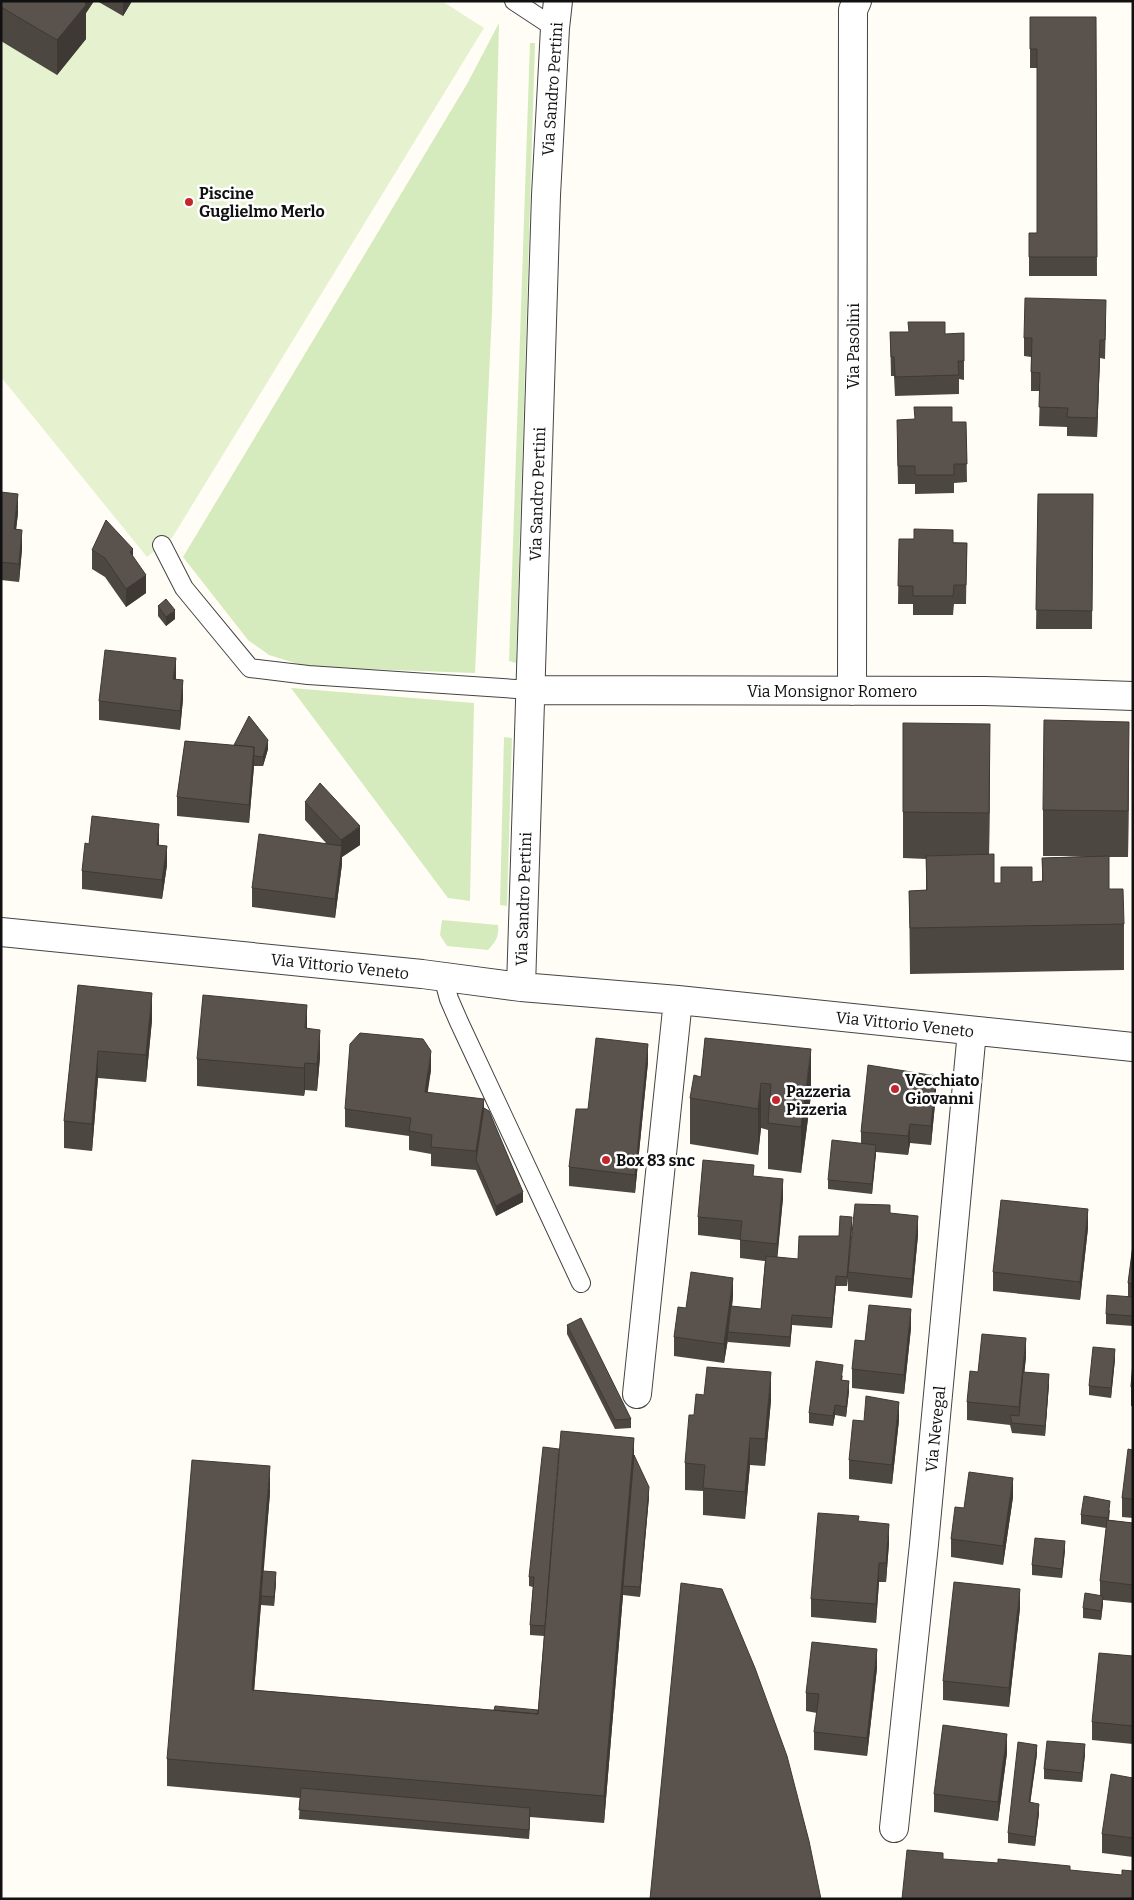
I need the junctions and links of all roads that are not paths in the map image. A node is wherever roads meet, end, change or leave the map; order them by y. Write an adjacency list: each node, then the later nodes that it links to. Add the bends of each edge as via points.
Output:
1 (514, 1): 4 (lane)
2 (558, 1): 4 (street, Via Sandro Pertini)
3 (857, 1): 7 (street, Via Pasolini, via 853,20)
4 (555, 28): 6 (street, Via Sandro Pertini, via 546,195)
5 (162, 544): 6 (lane, via 184,588 250,668)
6 (531, 690): 7 (street, Via Monsignor Romero); 11 (street, Via Sandro Pertini)
7 (852, 691): 8 (street, Via Monsignor Romero)
8 (1133, 696)
9 (1, 932): 10 (street, Via Vittorio Veneto)
10 (443, 977): 11 (street, Via Vittorio Veneto); 15 (lane, via 459,1022)
11 (520, 987): 12 (street, Via Vittorio Veneto)
12 (678, 1000): 13 (street, Via Vittorio Veneto); 16 (street)
13 (972, 1031): 14 (street, Via Vittorio Veneto); 17 (street, Via Nevegal)
14 (1133, 1047)
15 (581, 1283)
16 (636, 1394)
17 (894, 1828)

